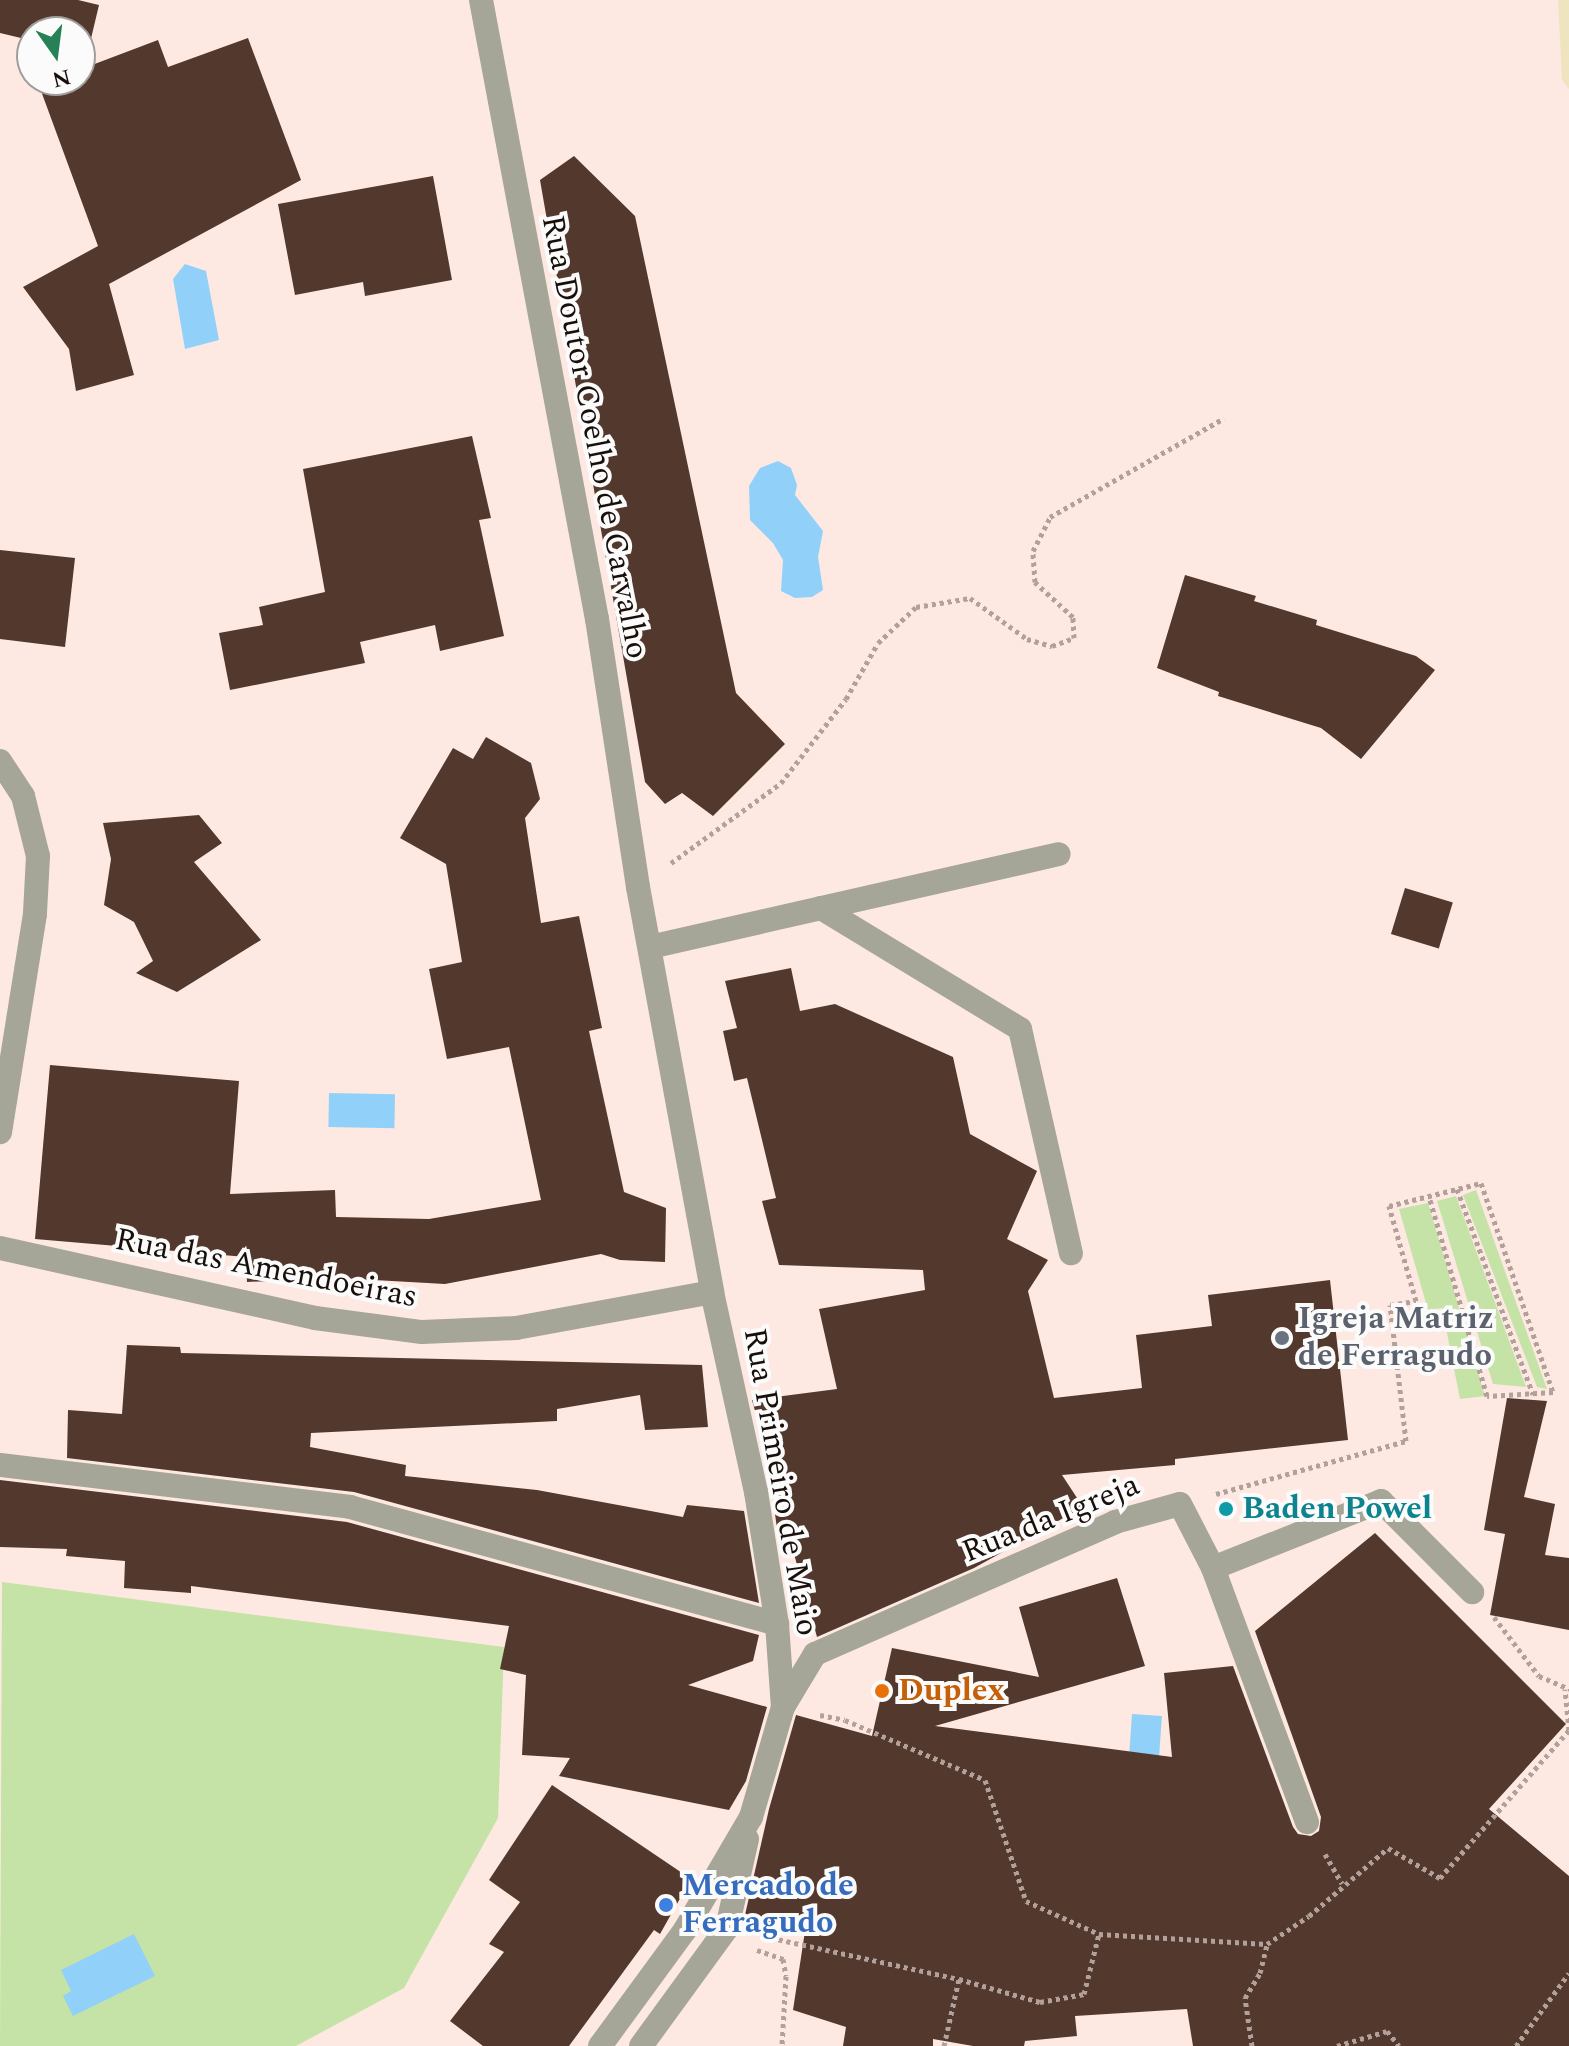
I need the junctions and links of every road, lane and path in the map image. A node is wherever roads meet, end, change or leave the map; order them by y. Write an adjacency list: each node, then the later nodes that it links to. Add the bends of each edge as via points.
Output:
1 (481, 0): 5 (street, Rua Doutor Coelho de Carvalho, via 597,619)
2 (1224, 418): 5 (path, via 1050,517 1033,551 1035,582 1073,617 1074,638 1052,646 1027,639 970,598 916,607 878,643 846,699 781,783)
3 (0, 761): 8 (street, via 23,796 38,856 35,914)
4 (1059, 854): 6 (street)
5 (638, 887): 7 (street, Rua Primeiro de Maio)
6 (821, 908): 7 (street); 13 (street, via 1020,1029)
7 (650, 947): 14 (street, Rua Primeiro de Maio)
8 (10, 1010): 9 (street)
9 (0, 1132)
10 (1457, 1189): 11 (path); 15 (path); 15 (path, via 1481,1183 1553,1392)
11 (1429, 1196): 15 (path, via 1487,1396); 17 (path, via 1389,1206 1416,1301 1390,1305 1406,1441)
12 (0, 1248): 14 (street, Rua das Amendoeiras, via 315,1318 422,1332 516,1328)
13 (1071, 1253)
14 (712, 1292): 20 (street, Rua Primeiro de Maio, via 756,1492)
15 (1533, 1394)
16 (0, 1465): 20 (street, via 350,1507)
17 (1180, 1504): 18 (street, Rua da Igreja); 22 (street, Rua da Igreja, via 1115,1522 815,1654)
18 (1213, 1568): 19 (street, via 1381,1501); 24 (street, Rua da Igreja)
19 (1472, 1592): 21 (path, via 1539,1676)
20 (777, 1624): 22 (street, Rua Primeiro de Maio)
21 (1567, 1689): 27 (path, via 1569,1730 1440,1878 1388,1848 1309,1916)
22 (783, 1707): 23 (street, Rua Primeiro de Maio); 26 (path, via 845,1720 985,1780 1026,1901)
23 (751, 1817): 25 (street); 30 (street, Rua Primeiro de Maio, via 685,1930)
24 (1307, 1822)
25 (725, 1933): 29 (path); 31 (street); 32 (path, via 783,1959)
26 (1099, 1934): 27 (path); 29 (path, via 1084,1994 1040,2002)
27 (1267, 1944): 34 (path, via 1260,1973 1245,1998)
28 (1569, 1973): 37 (path)
29 (959, 1979): 33 (path)
30 (600, 2046)
31 (641, 2046)
32 (782, 2046)
33 (944, 2046)
34 (1252, 2046)
35 (1337, 2046): 36 (path, via 1387,2031)
36 (1399, 2046)
37 (1516, 2046)

